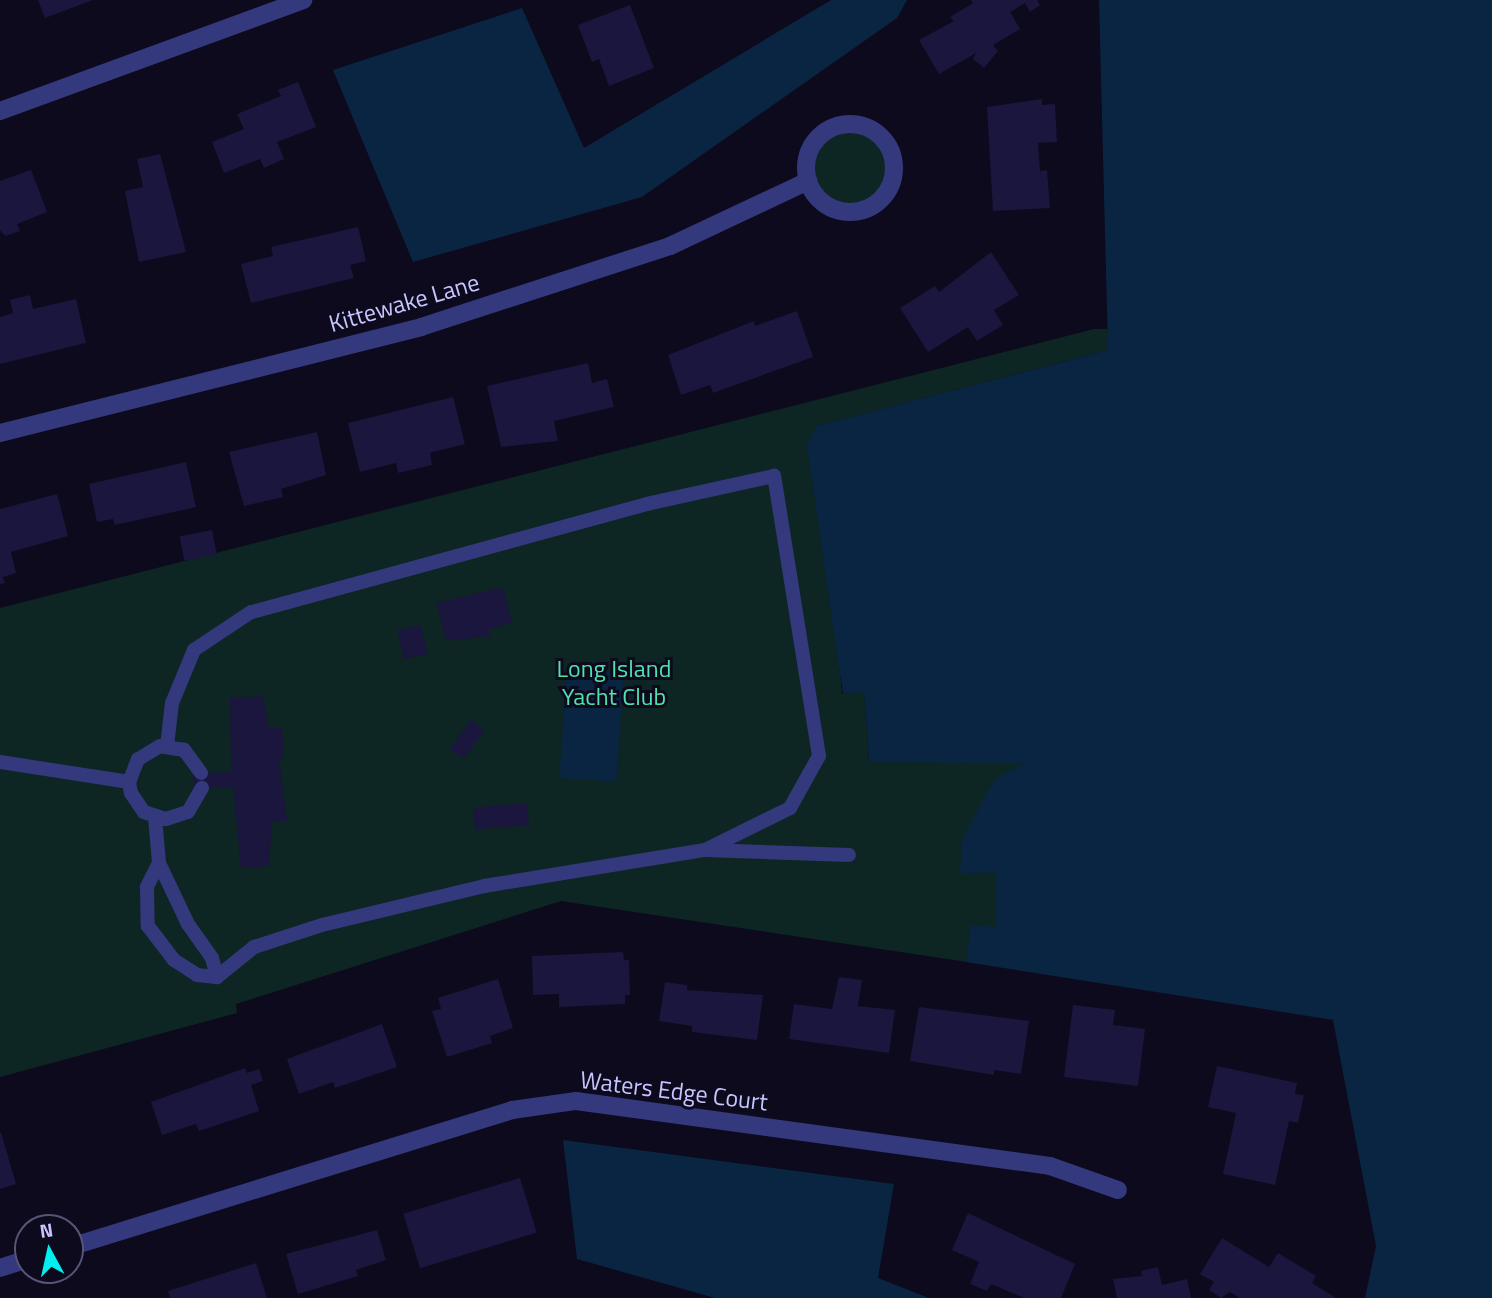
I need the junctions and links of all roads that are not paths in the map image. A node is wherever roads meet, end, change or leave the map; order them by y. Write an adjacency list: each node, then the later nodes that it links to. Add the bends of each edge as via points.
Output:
1 (303, 0): 2 (street)
2 (0, 111)
3 (808, 181): 3 (street, via 826,205 855,212 882,199 890,187 893,158 878,134 866,127 838,126 815,142 807,161); 4 (street, Kittewake Lane, via 670,246 421,327)
4 (0, 433)
5 (167, 746): 7 (lane, via 138,758); 8 (lane, via 184,750 202,781 188,812); 9 (lane, via 172,703 194,650 251,612 648,505 774,476 819,756 790,808)
6 (0, 762): 7 (lane)
7 (129, 782): 8 (lane, via 136,804)
8 (155, 817): 11 (lane)
9 (705, 850): 10 (lane); 12 (lane, via 484,886 322,925 254,947)
10 (849, 855)
11 (159, 863): 12 (lane, via 188,924 212,958); 12 (lane, via 147,887 148,926 174,960 197,975)
12 (217, 977)
13 (1118, 1190): 14 (street, Waters Edge Court, via 1051,1166 576,1101 512,1110)
14 (84, 1243)

